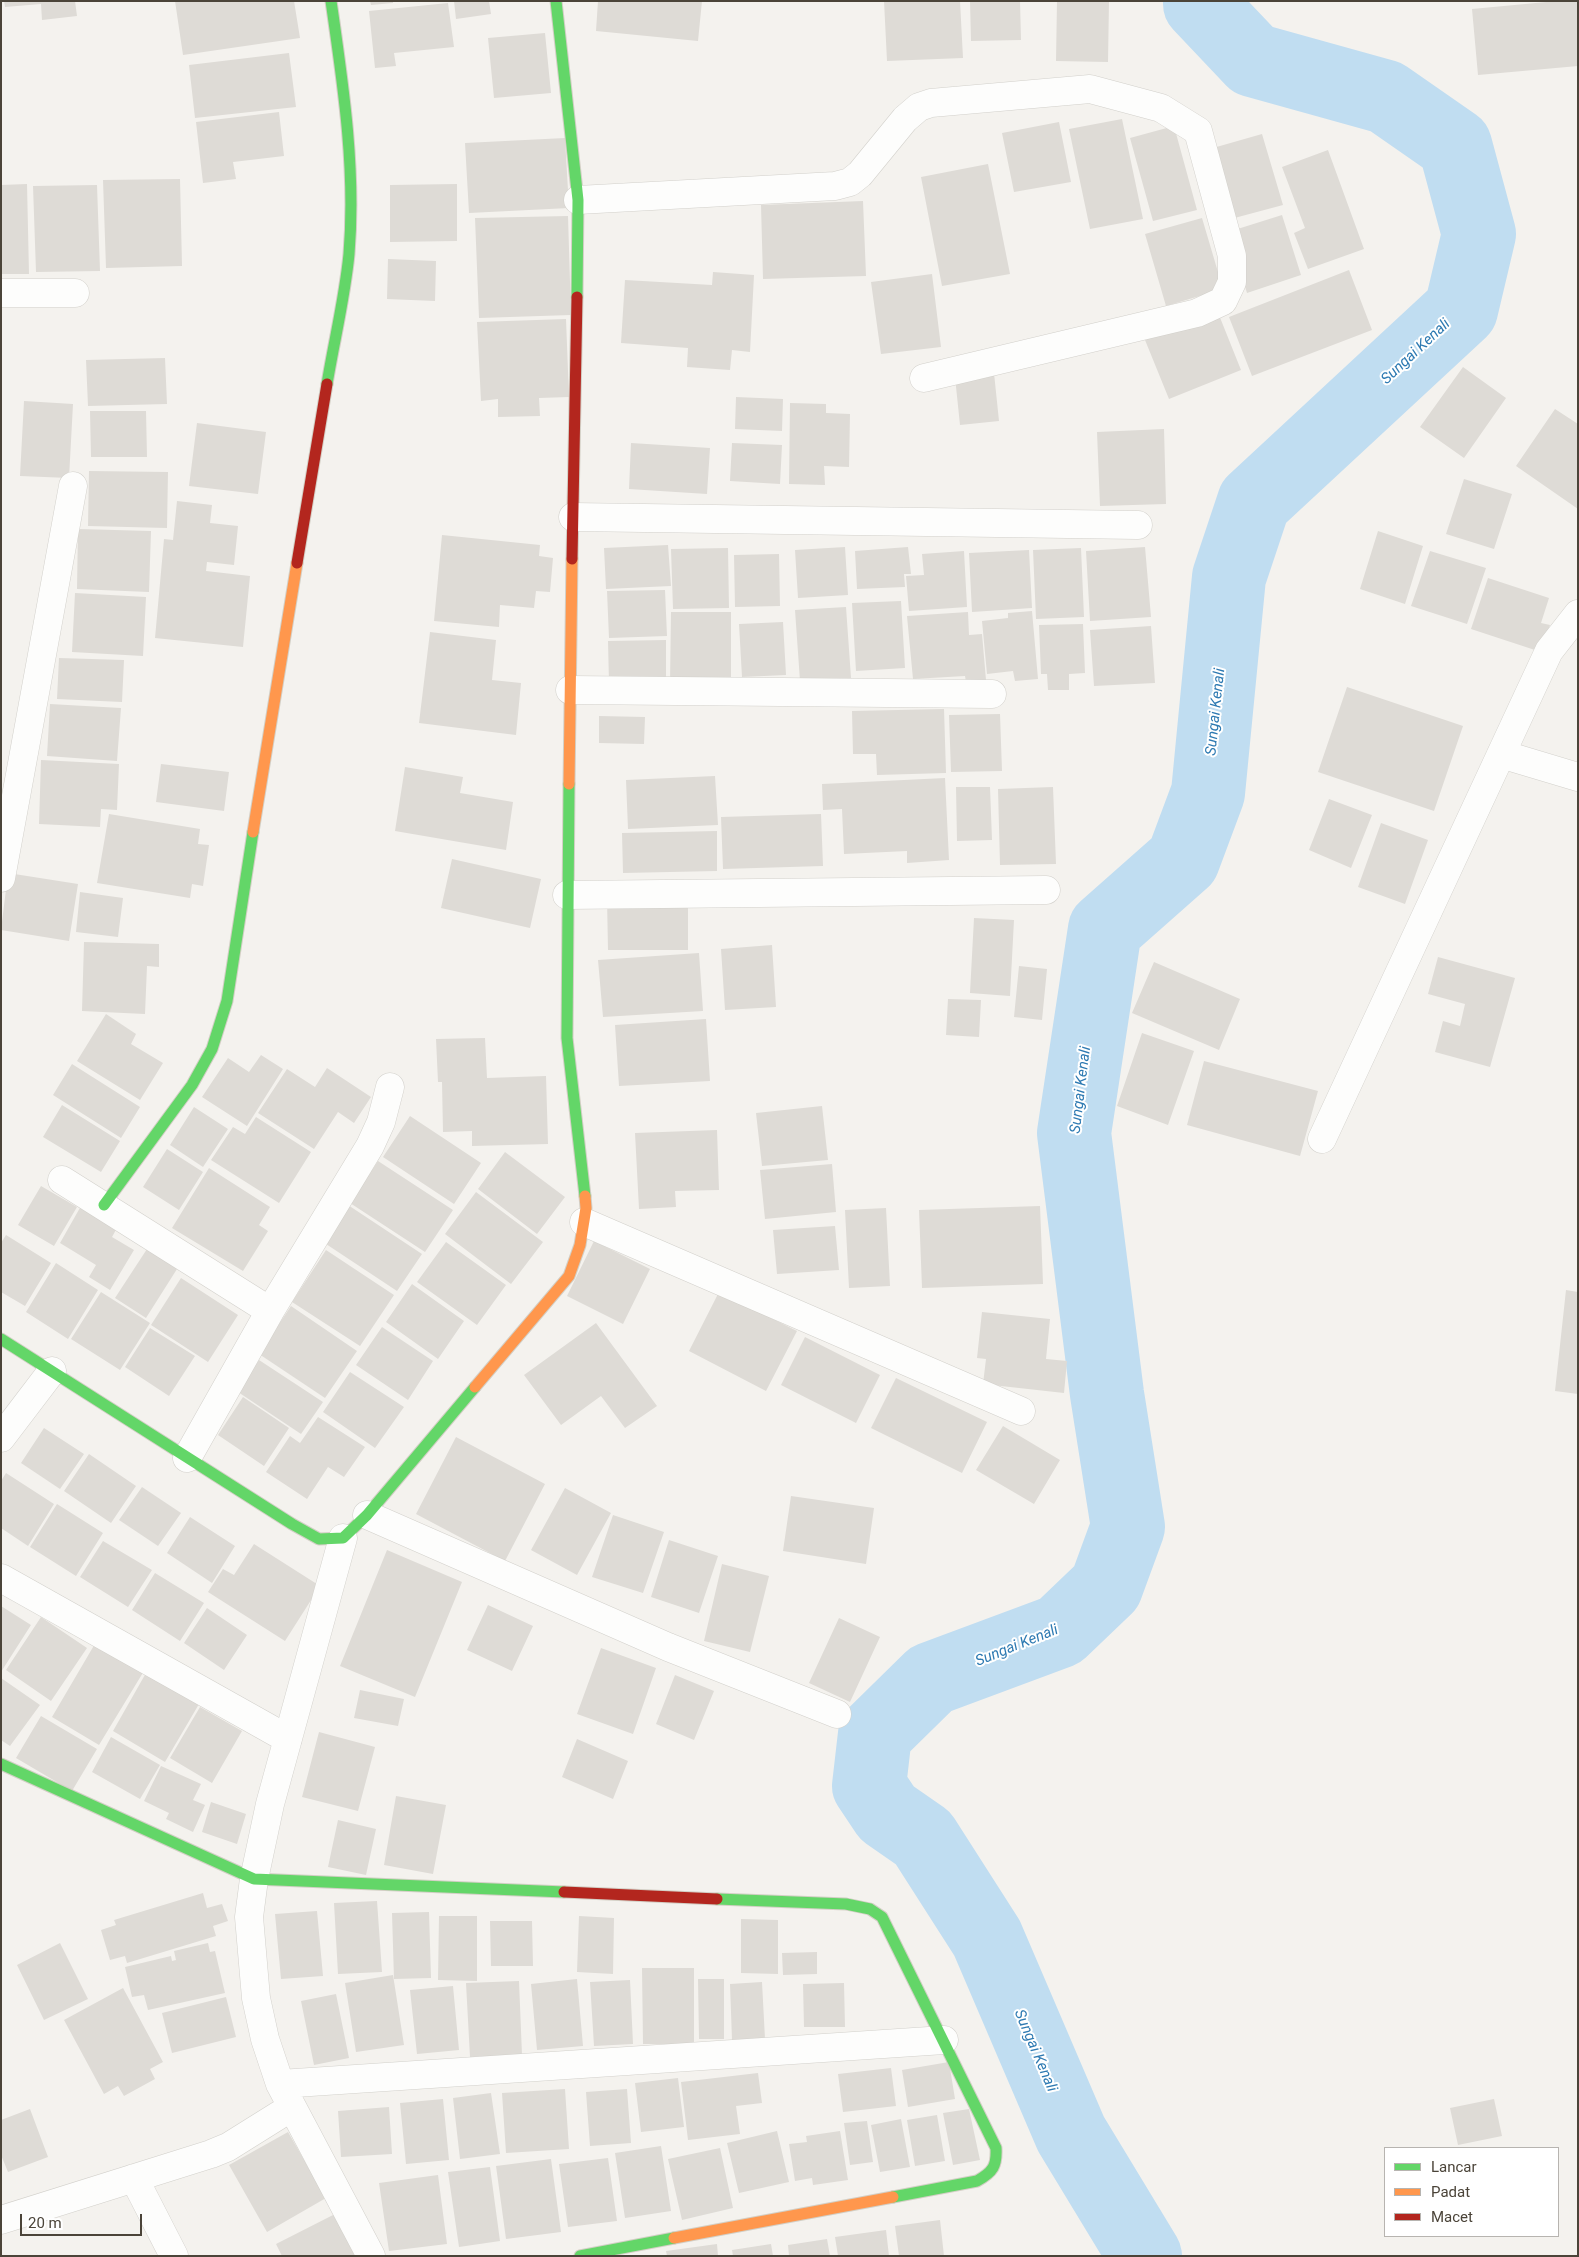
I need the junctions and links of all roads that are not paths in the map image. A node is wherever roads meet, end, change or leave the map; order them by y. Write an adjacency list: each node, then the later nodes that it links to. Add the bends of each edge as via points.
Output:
1 (331, 1): 21 (street, via 348,120 351,182 349,255 227,1001 212,1049 192,1085)
2 (556, 1): 3 (street)
3 (578, 200): 6 (street, via 835,186 850,182 905,119 919,107 931,103 1090,89 1161,108 1198,131 1232,256 1232,282 1223,301 1197,313); 8 (street)
4 (1, 293): 5 (street)
5 (75, 293)
6 (924, 378)
7 (73, 486): 15 (street)
8 (573, 517): 9 (street); 11 (street)
9 (1138, 525)
10 (1578, 614): 13 (street, via 1549,651)
11 (570, 690): 12 (street); 17 (street)
12 (992, 694)
13 (1501, 754): 14 (street); 19 (street)
14 (1578, 777)
15 (1, 878)
16 (1046, 890): 17 (street)
17 (567, 895): 22 (street, via 567,1038 586,1208)
18 (390, 1088): 23 (street, via 381,1122 370,1146)
19 (1322, 1140)
20 (62, 1180): 21 (street)
21 (104, 1205): 23 (street)
22 (584, 1222): 26 (street); 29 (street, via 580,1245 568,1276)
23 (270, 1311): 28 (street)
24 (1, 1339): 25 (street)
25 (52, 1371): 27 (street); 28 (street)
26 (1021, 1411)
27 (1, 1438)
28 (187, 1458): 30 (street, via 319,1539)
29 (368, 1515): 30 (street); 32 (street, via 668,1648)
30 (343, 1538): 33 (street)
31 (1, 1578): 33 (street)
32 (838, 1714)
33 (288, 1739): 35 (street)
34 (1, 1764): 35 (street)
35 (254, 1879): 36 (street, via 846,1904 870,1909 882,1917 892,1934); 37 (street, via 249,1917 256,1998 265,2039)
36 (944, 2040): 37 (street); 42 (street, via 996,2148 997,2162 988,2175 977,2181)
37 (286, 2096): 38 (street, via 228,2147); 41 (street)
38 (134, 2178): 39 (street); 40 (street)
39 (1, 2220)
40 (174, 2256)
41 (371, 2256)
42 (580, 2256)

